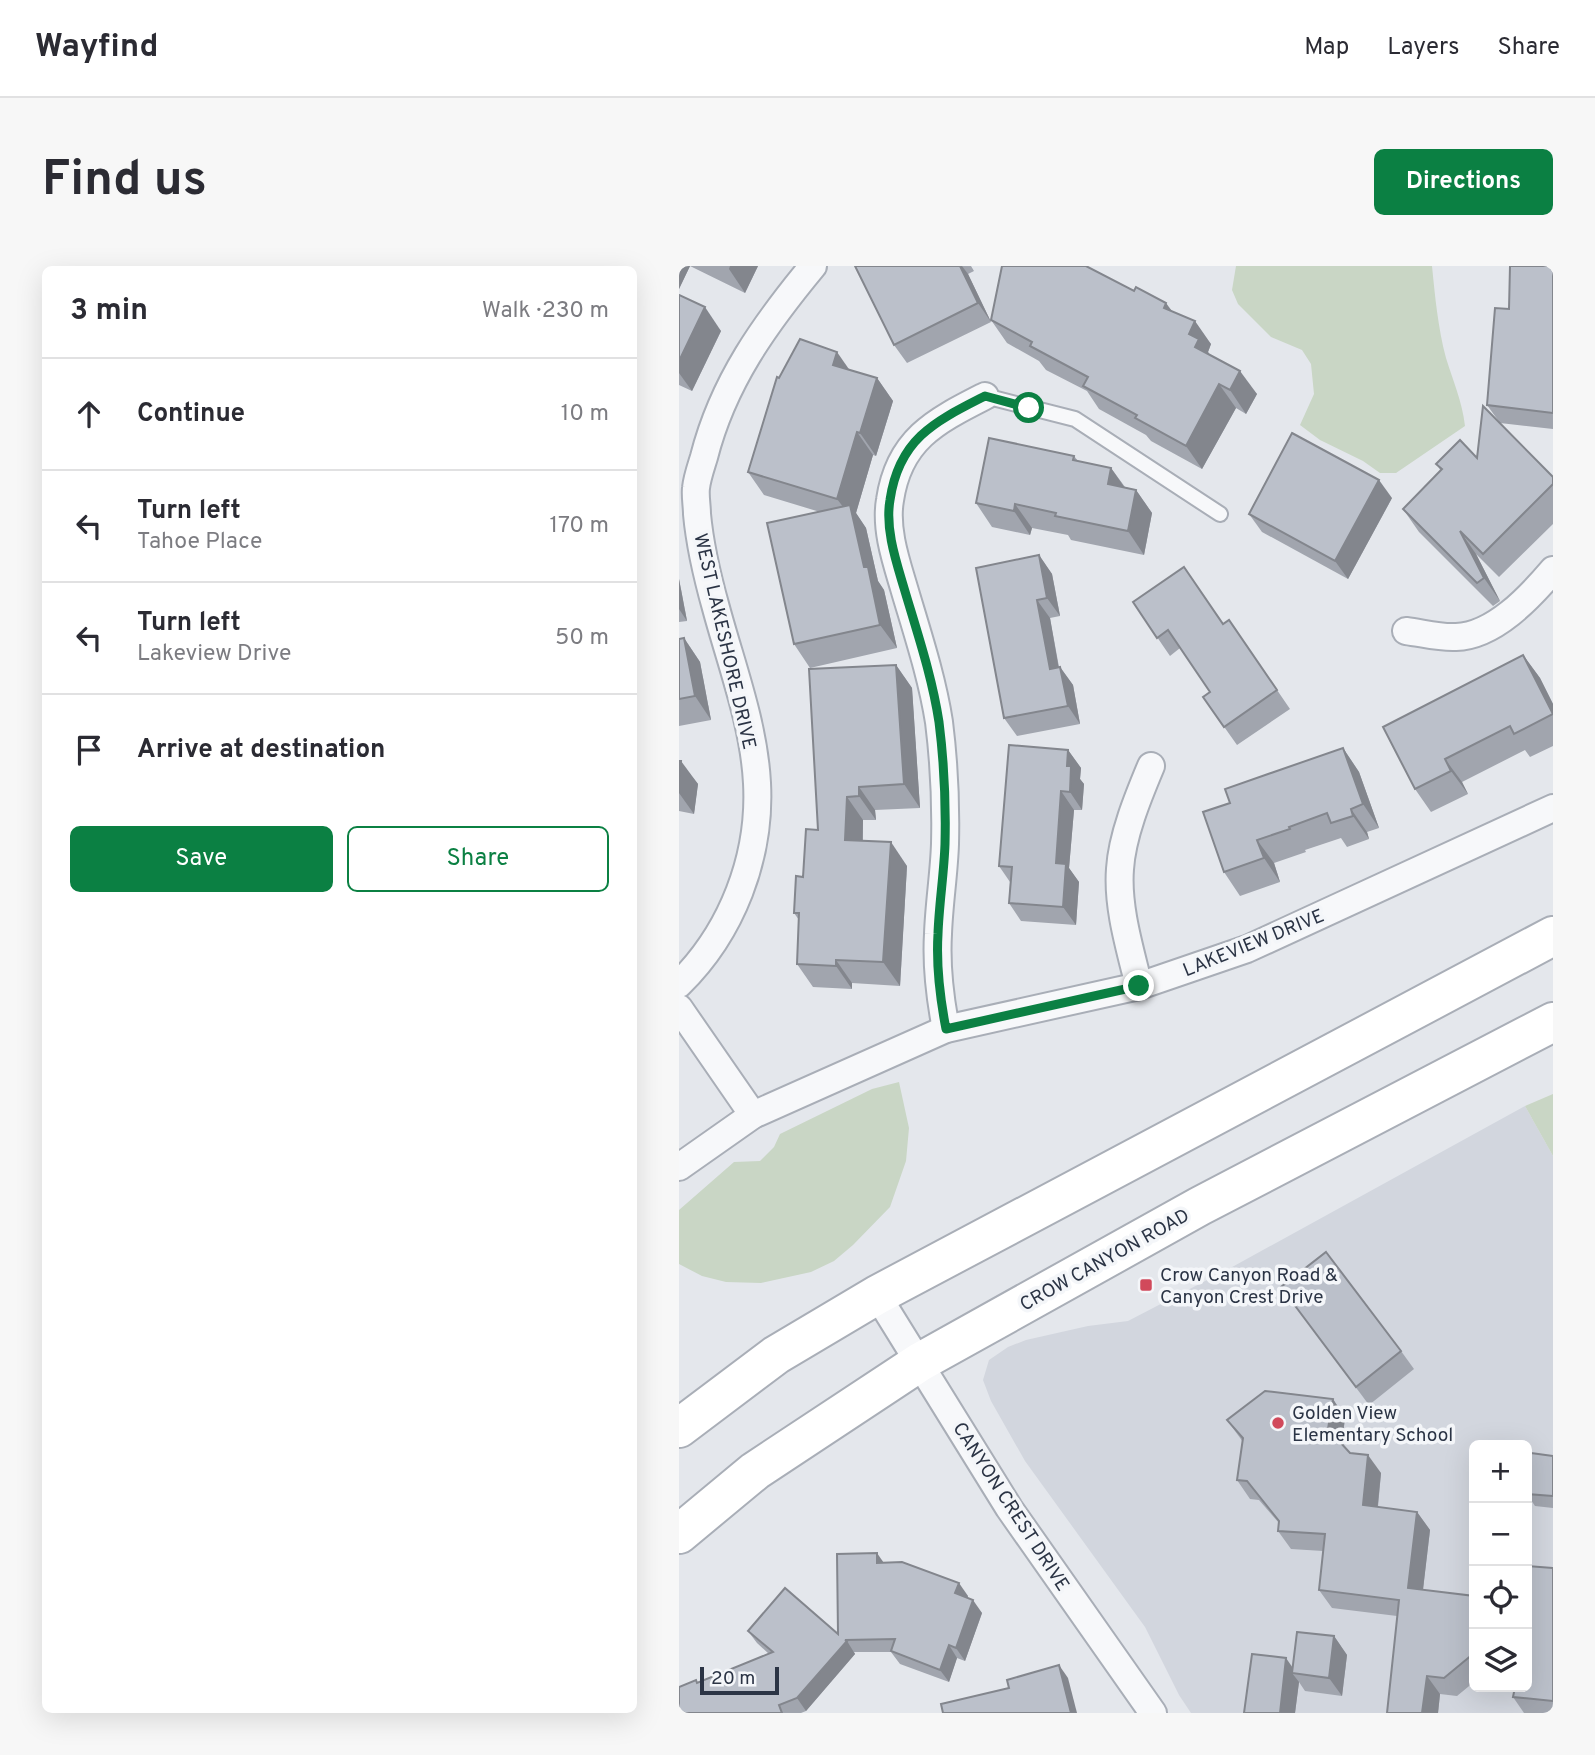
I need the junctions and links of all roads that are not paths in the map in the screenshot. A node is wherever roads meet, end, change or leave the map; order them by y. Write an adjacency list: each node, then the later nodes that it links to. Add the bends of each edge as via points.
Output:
1 (814, 266): 9 (street, WEST LAKESHORE DRIVE, via 773,314 736,373 709,436 696,489 700,548 748,726 757,783 754,843 740,891 719,932)
2 (985, 396): 3 (lane, via 1075,419); 13 (street, via 938,420 914,441 897,471 889,501 890,534 939,722 945,844 937,937)
3 (1220, 514)
4 (1553, 570): 5 (street, via 1495,625 1457,637)
5 (1406, 631)
6 (1151, 766): 10 (street, via 1133,810 1120,869 1125,928)
7 (1553, 808): 10 (street, LAKEVIEW DRIVE, via 1247,948)
8 (1553, 936): 16 (main road)
9 (679, 984)
10 (1139, 986): 13 (street, LAKEVIEW DRIVE)
11 (679, 1008): 14 (street)
12 (1553, 1022): 17 (main road, CROW CANYON ROAD, via 1200,1206)
13 (946, 1029): 14 (street, LAKEVIEW DRIVE)
14 (753, 1115): 15 (street, LAKEVIEW DRIVE)
15 (679, 1167)
16 (877, 1295): 17 (street, CANYON CREST DRIVE); 18 (main road, via 776,1355)
17 (920, 1362): 19 (main road, CROW CANYON ROAD, via 755,1471); 20 (street, CANYON CREST DRIVE, via 1009,1508)
18 (679, 1428)
19 (679, 1534)
20 (1153, 1713)

